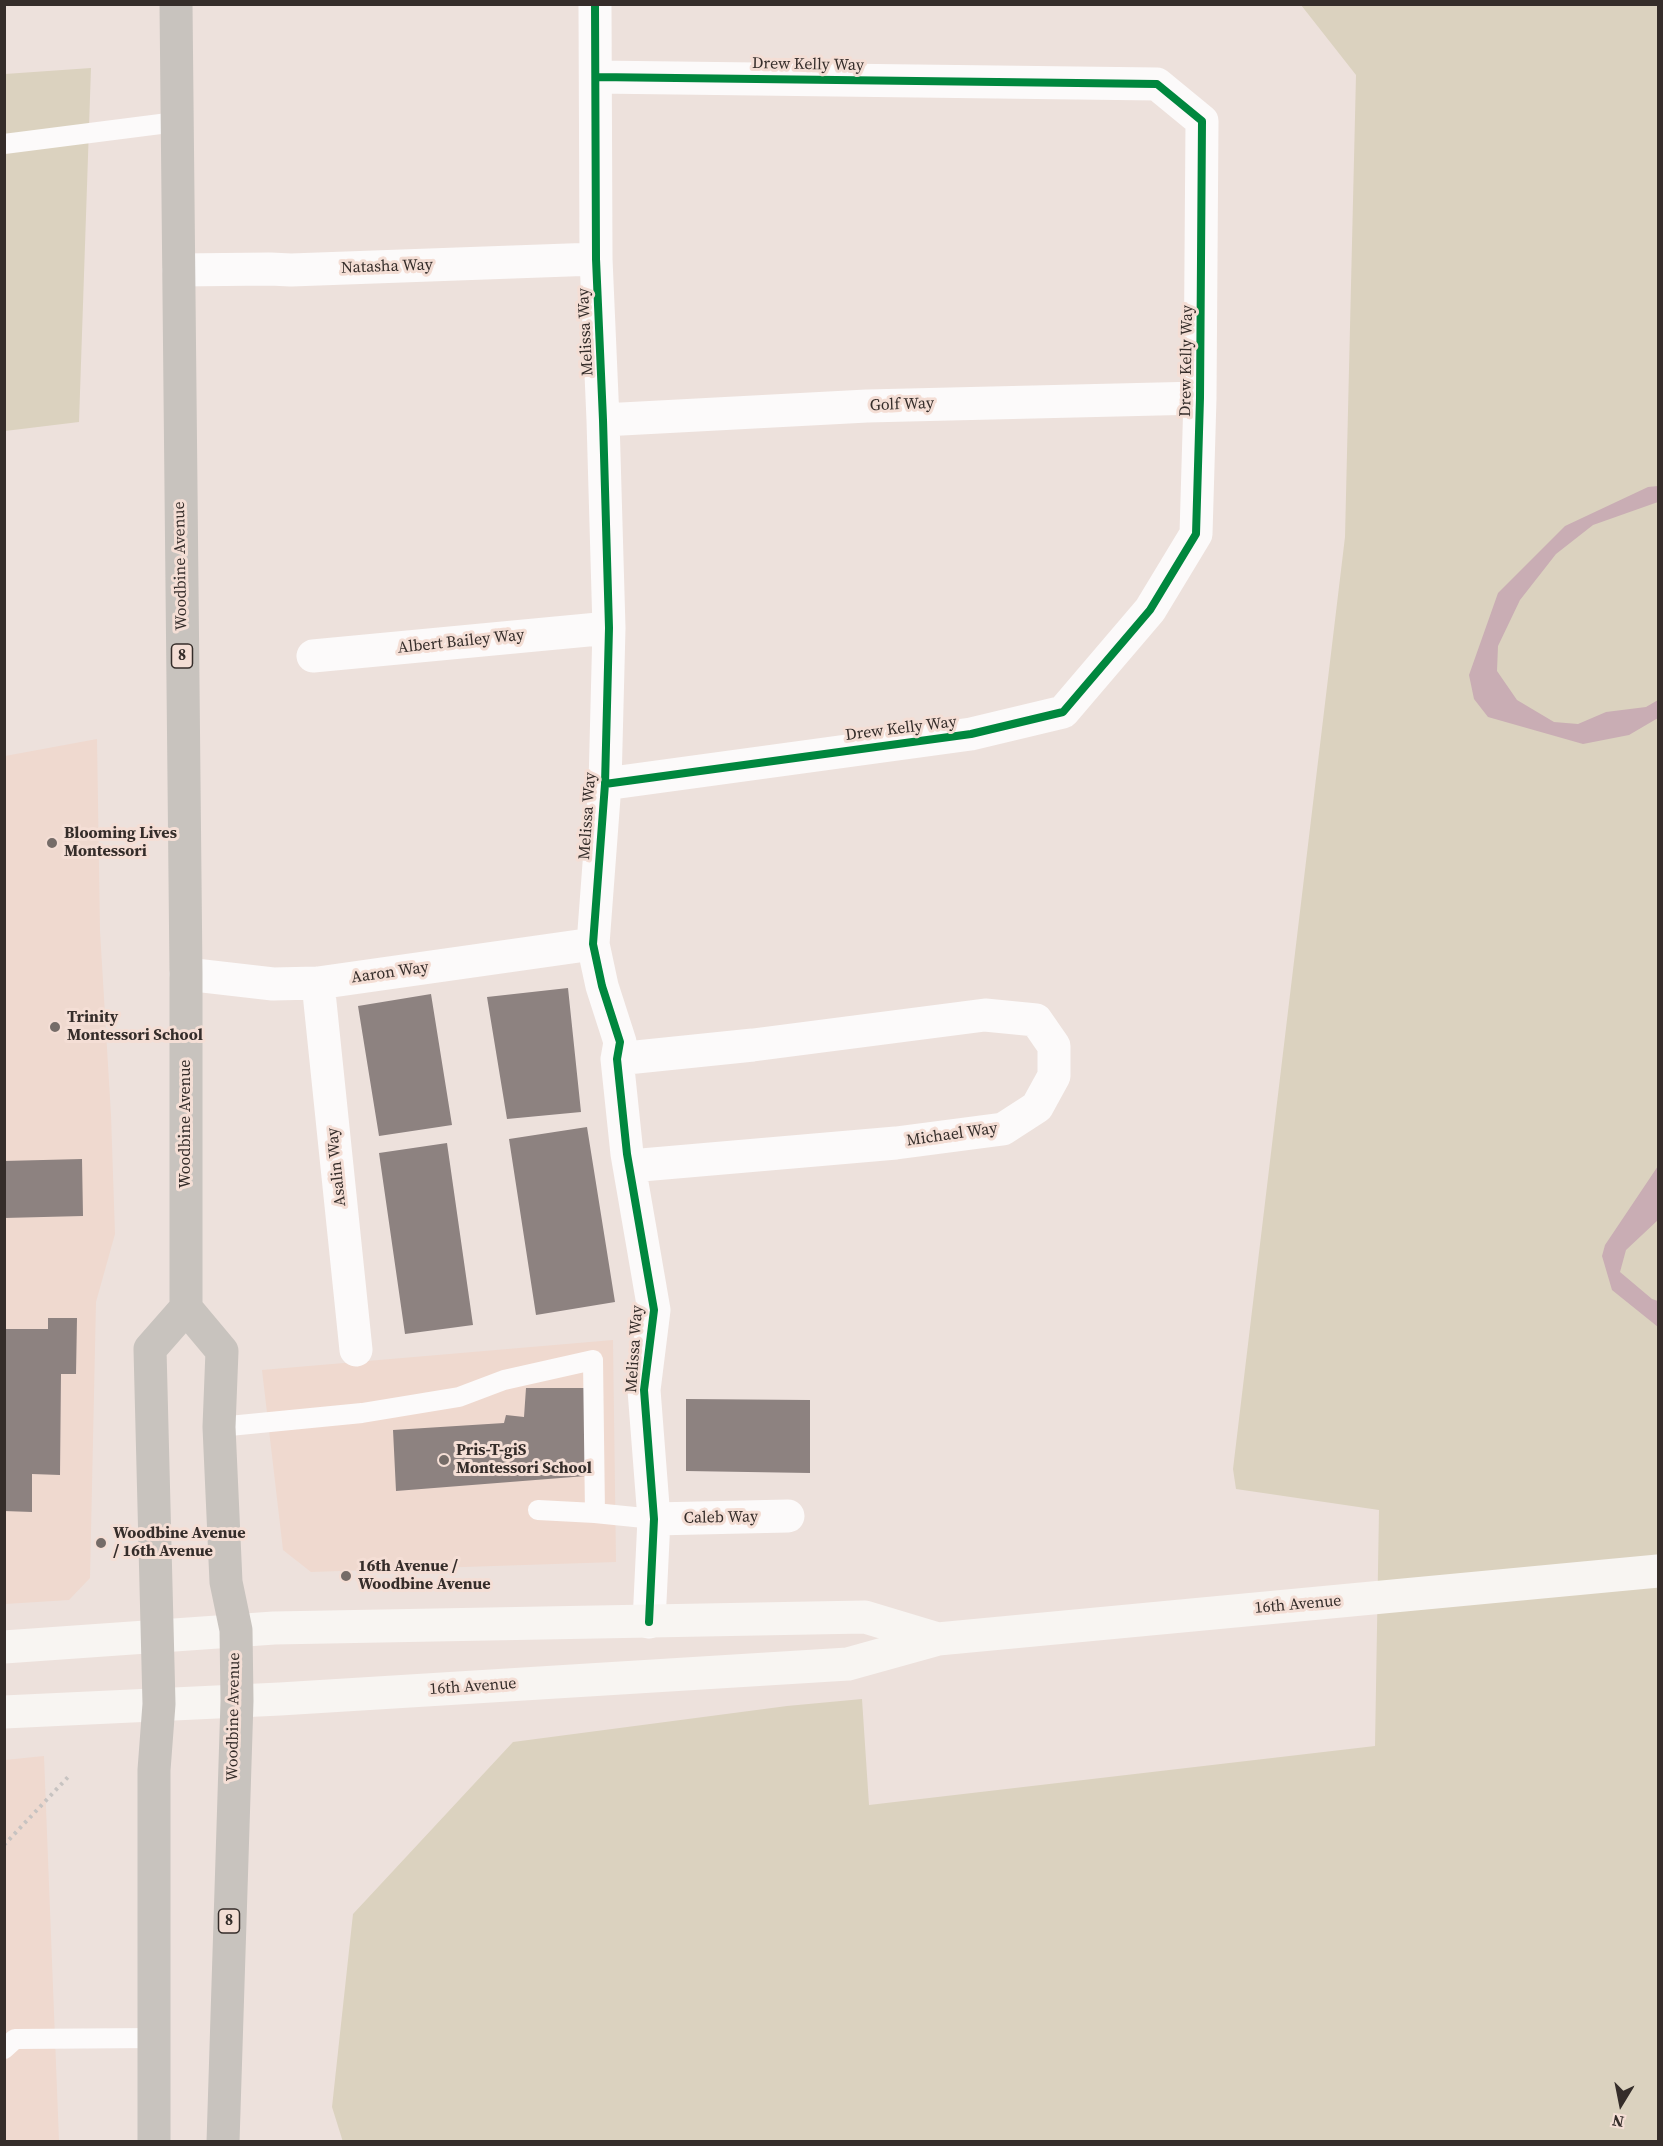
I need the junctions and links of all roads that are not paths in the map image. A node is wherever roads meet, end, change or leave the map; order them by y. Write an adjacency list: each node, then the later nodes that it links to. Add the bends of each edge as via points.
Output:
1 (176, 4): 4 (main road, Woodbine Avenue / 8)
2 (596, 4): 3 (street, Melissa Way)
3 (597, 77): 6 (street, Melissa Way); 8 (street, Drew Kelly Way, via 1157,84 1202,121)
4 (176, 122): 5 (lane); 7 (main road, Woodbine Avenue / 8)
5 (4, 144)
6 (596, 259): 7 (street, Natasha Way); 9 (street, Melissa Way)
7 (178, 270): 14 (main road, Woodbine Avenue / 8)
8 (1200, 398): 9 (street, Golf Way, via 867,406); 12 (street, Drew Kelly Way, via 1196,534 1150,610 1063,712 970,734)
9 (603, 420): 10 (street, Melissa Way)
10 (609, 628): 11 (street, Albert Bailey Way); 12 (street, Melissa Way)
11 (313, 656)
12 (605, 784): 13 (street, Melissa Way)
13 (593, 944): 15 (street, Aaron Way); 16 (street, Melissa Way, via 620,1042)
14 (186, 974): 15 (street, Aaron Way, via 273,984); 18 (main road, Woodbine Avenue / 8)
15 (318, 983): 19 (street, Asalin Way)
16 (617, 1059): 17 (street, Melissa Way); 17 (street, Michael Way, via 985,1015 1036,1020 1054,1046 1054,1076 1037,1107 1003,1129 896,1143)
17 (630, 1166): 24 (street, Melissa Way, via 654,1310 644,1389)
18 (186, 1308): 20 (main road, Woodbine Avenue / 8, via 222,1351); 28 (main road, via 150,1349)
19 (356, 1350)
20 (219, 1427): 22 (lane, via 362,1413 459,1397 504,1380 593,1360); 27 (main road, Woodbine Avenue / 8, via 226,1582)
21 (538, 1510): 22 (lane)
22 (595, 1513): 24 (lane)
23 (788, 1516): 24 (street, Caleb Way)
24 (654, 1519): 26 (street, Melissa Way)
25 (1659, 1571): 29 (main road, 16th Avenue)
26 (649, 1622): 27 (main road, 16th Avenue); 29 (main road, 16th Avenue, via 865,1617)
27 (236, 1630): 28 (main road, 16th Avenue); 31 (main road, Woodbine Avenue / 8)
28 (158, 1637): 30 (main road, 16th Avenue); 32 (main road)
29 (938, 1639): 31 (main road, 16th Avenue, via 848,1664)
30 (4, 1647)
31 (237, 1701): 32 (main road, 16th Avenue); 37 (main road, Woodbine Avenue / 8)
32 (159, 1704): 33 (main road, 16th Avenue); 34 (main road, via 154,1770)
33 (4, 1712)
34 (155, 2038): 35 (lane, via 15,2038); 36 (main road)
35 (4, 2049)
36 (153, 2142)
37 (223, 2142)

